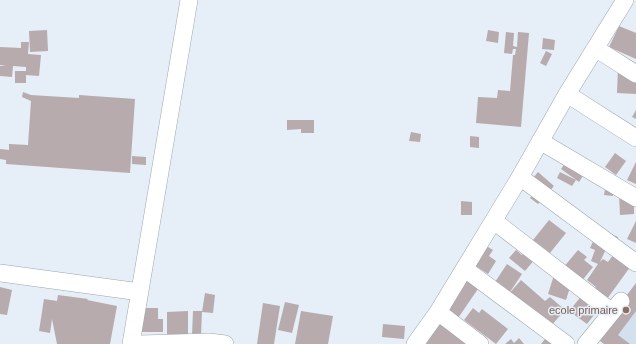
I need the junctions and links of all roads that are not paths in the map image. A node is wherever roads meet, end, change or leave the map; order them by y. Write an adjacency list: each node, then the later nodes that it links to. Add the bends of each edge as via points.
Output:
1 (189, 0): 14 (street)
2 (628, 4): 3 (street)
3 (595, 48): 4 (street); 5 (street)
4 (636, 74)
5 (566, 94): 6 (street); 7 (street)
6 (636, 138)
7 (540, 142): 8 (street); 9 (street)
8 (520, 177): 10 (street); 11 (street)
9 (636, 198)
10 (494, 221): 12 (street); 16 (street, via 616,306)
11 (636, 263)
12 (465, 269): 15 (street); 22 (street)
13 (0, 273): 14 (street)
14 (140, 292): 17 (street)
15 (438, 312): 20 (street); 21 (street)
16 (593, 341)
17 (131, 344)
18 (140, 344): 19 (street)
19 (225, 344)
20 (415, 344)
21 (480, 344)
22 (566, 344)

